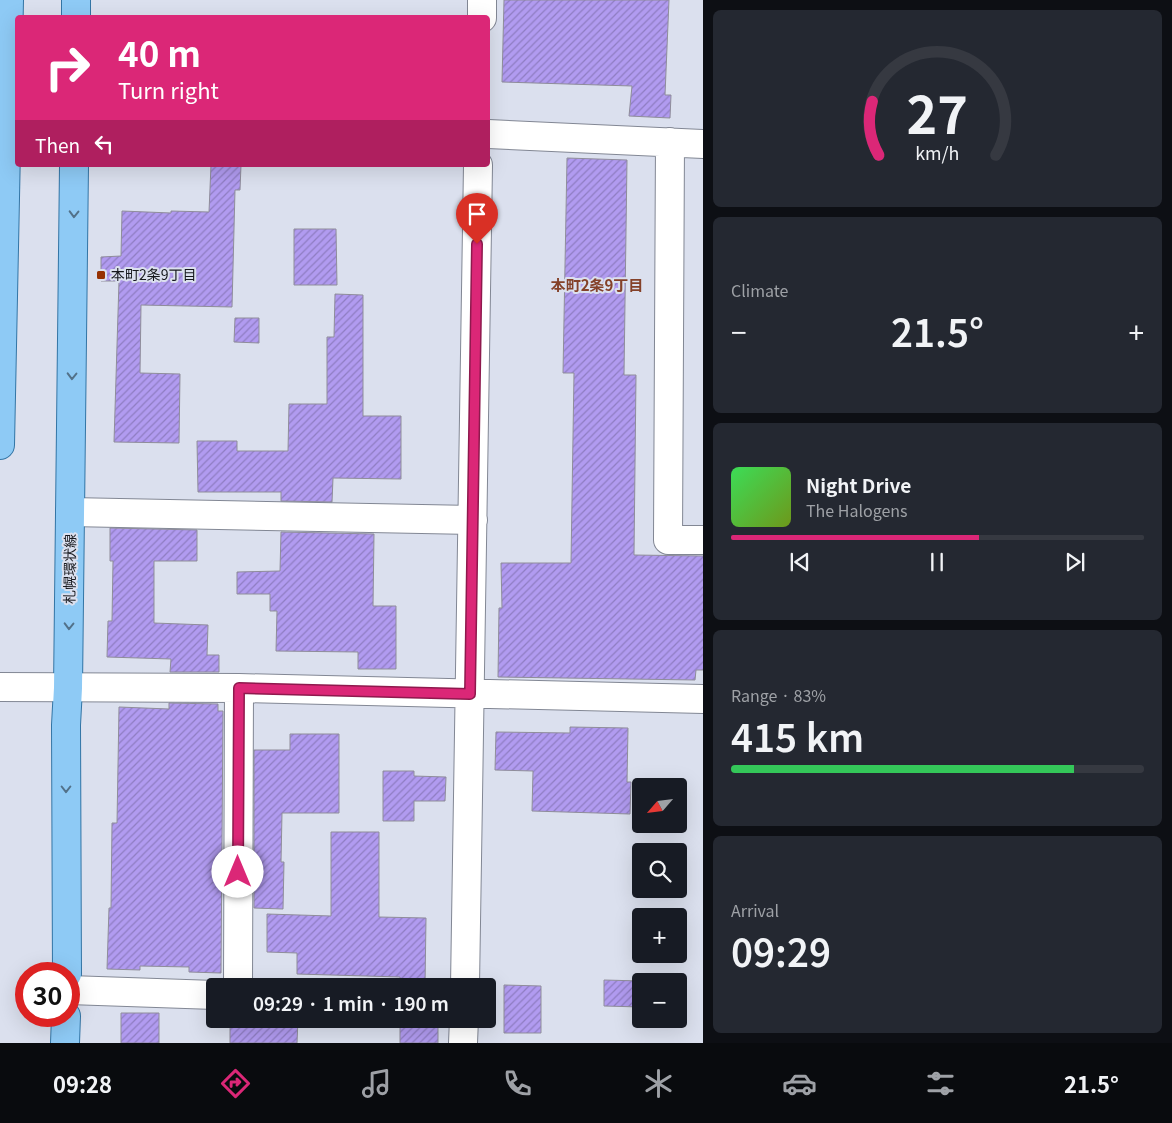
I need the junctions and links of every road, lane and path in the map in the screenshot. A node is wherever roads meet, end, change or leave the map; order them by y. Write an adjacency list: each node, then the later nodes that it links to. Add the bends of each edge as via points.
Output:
1 (8, 0): 11 (main road)
2 (76, 0): 4 (main road)
3 (482, 0): 5 (street)
4 (76, 15)
5 (482, 15)
6 (490, 134): 7 (street)
7 (670, 142): 8 (street); 14 (street, via 668,540)
8 (703, 144)
9 (74, 167): 12 (main road, 札幌環状線, one-way to 12)
10 (478, 167): 13 (street)
11 (0, 445)
12 (70, 512): 13 (street); 16 (main road, 札幌環状線, one-way to 16)
13 (473, 520): 18 (street)
14 (703, 540)
15 (0, 687): 16 (street)
16 (68, 688): 17 (street); 20 (main road, 札幌環状線, one-way to 20)
17 (239, 688): 18 (street); 21 (street)
18 (470, 694): 19 (street); 22 (street)
19 (703, 699)
20 (67, 962)
21 (238, 978)
22 (465, 978)
23 (80, 990): 24 (street)
24 (206, 995)
25 (66, 1027): 27 (main road)
26 (464, 1028): 28 (street)
27 (65, 1043)
28 (463, 1043)

